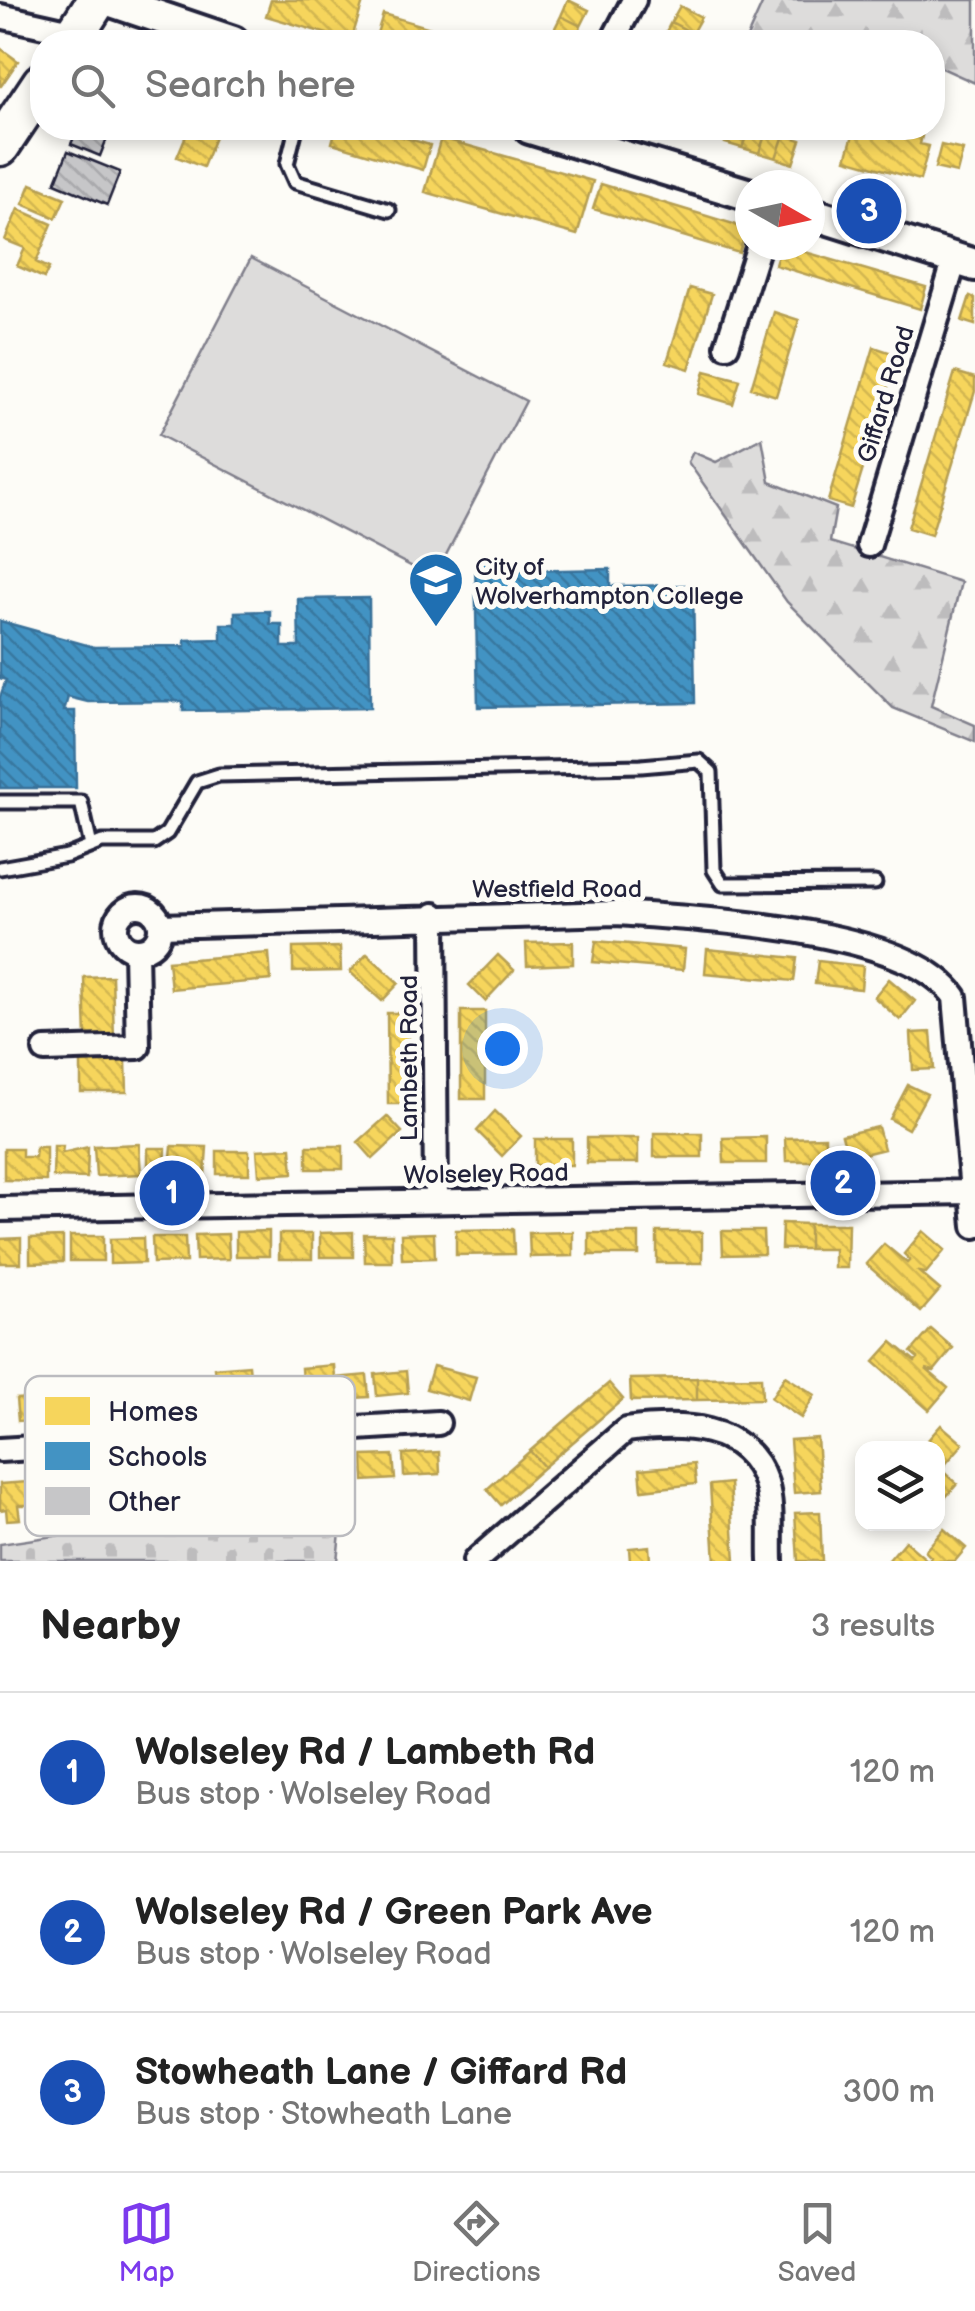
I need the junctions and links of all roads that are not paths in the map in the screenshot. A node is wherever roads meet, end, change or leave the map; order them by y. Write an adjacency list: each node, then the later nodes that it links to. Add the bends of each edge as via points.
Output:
1 (97, 0): 6 (highway)
2 (109, 0): 7 (street)
3 (634, 0): 8 (street)
4 (0, 16): 5 (street)
5 (46, 30)
6 (78, 30)
7 (198, 30)
8 (618, 30)
9 (30, 100): 12 (highway)
10 (293, 140): 14 (lane, via 287,164 295,182)
11 (590, 140): 13 (street)
12 (0, 146)
13 (735, 189)
14 (389, 210)
15 (825, 218): 17 (street)
16 (754, 260): 18 (street)
17 (965, 262): 19 (street, Giffard Road)
18 (728, 346)
19 (869, 545)
20 (0, 802): 21 (lane, via 81,802)
21 (92, 846): 22 (lane); 23 (lane, via 154,842 168,833 198,782 218,774 699,761 712,772 714,870 723,884)
22 (0, 868)
23 (875, 884)
24 (434, 915): 25 (street, Westfield Road); 28 (street, Westfield Road, via 690,918 859,942 913,961 943,980 955,998); 29 (street, Lambeth Road)
25 (160, 926): 26 (street, via 150,946); 26 (street, Westfield Road, via 142,906 122,912 118,938)
26 (136, 950): 27 (street, via 138,1047)
27 (45, 1050)
28 (972, 1192): 29 (street, Wolseley Road); 31 (street)
29 (436, 1202): 30 (street, Wolseley Road)
30 (0, 1209)
31 (975, 1226)
32 (438, 1423): 33 (street)
33 (355, 1428)
34 (25, 1448): 35 (street)
35 (0, 1450)
36 (475, 1561): 37 (street, via 626,1430 648,1428 727,1434 755,1459 767,1486)
37 (771, 1561)

